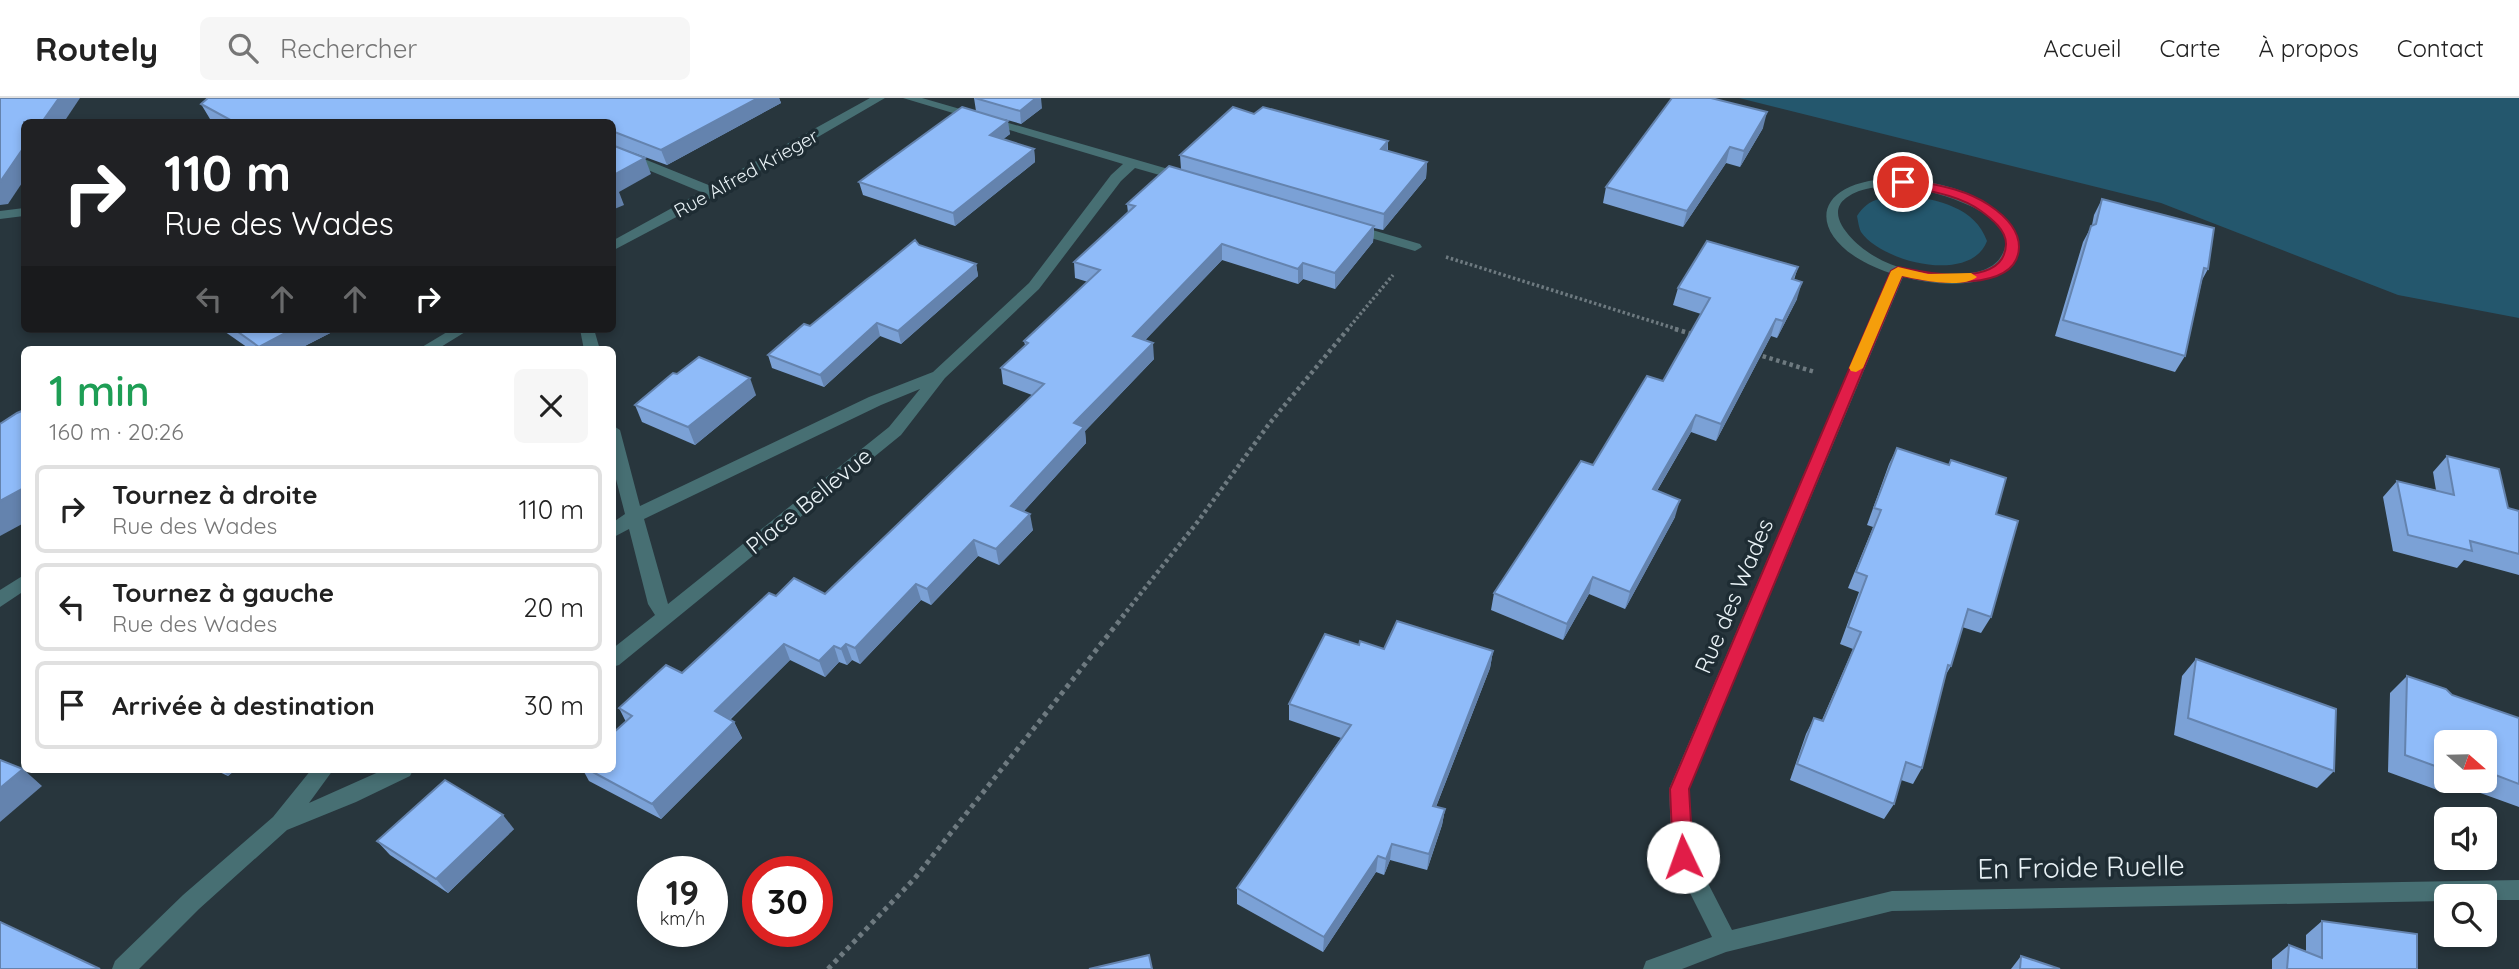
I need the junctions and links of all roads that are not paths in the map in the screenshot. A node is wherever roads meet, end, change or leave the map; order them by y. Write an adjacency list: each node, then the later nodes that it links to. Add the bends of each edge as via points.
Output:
1 (909, 98): 4 (street)
2 (874, 99): 6 (street, Rue Alfred Krieger)
3 (616, 152): 6 (street)
4 (1132, 163): 5 (street); 15 (street, Place Bellevue, via 1034,286)
5 (1196, 182)
6 (713, 192): 10 (street, Rue Alfred Krieger)
7 (21, 212): 8 (street)
8 (0, 215)
9 (1338, 224): 11 (street)
10 (616, 245)
11 (1415, 247)
12 (1898, 271): 12 (street, via 1928,278 1984,275 2003,266 2012,253 2012,238 1984,207 1951,192 1903,182 1853,188 1838,199 1831,212 1834,228 1870,260); 27 (street, Rue des Wades, via 1679,789 1683,857)
13 (456, 333): 14 (street)
14 (432, 346)
15 (940, 374): 17 (street, Place Bellevue); 21 (street, Place Bellevue, via 895,431)
16 (616, 446): 17 (street)
17 (634, 516): 18 (street, Place Bellevue); 21 (street, via 657,604)
18 (616, 528)
19 (21, 584): 20 (street)
20 (0, 600)
21 (667, 617): 22 (street, Place Bellevue)
22 (616, 657)
23 (321, 773): 25 (street)
24 (397, 773): 25 (street)
25 (281, 823): 28 (street)
26 (2519, 890): 27 (street, En Froide Ruelle, via 1892,901)
27 (1726, 942): 29 (street, En Froide Ruelle)
28 (123, 969)
29 (1654, 969)

